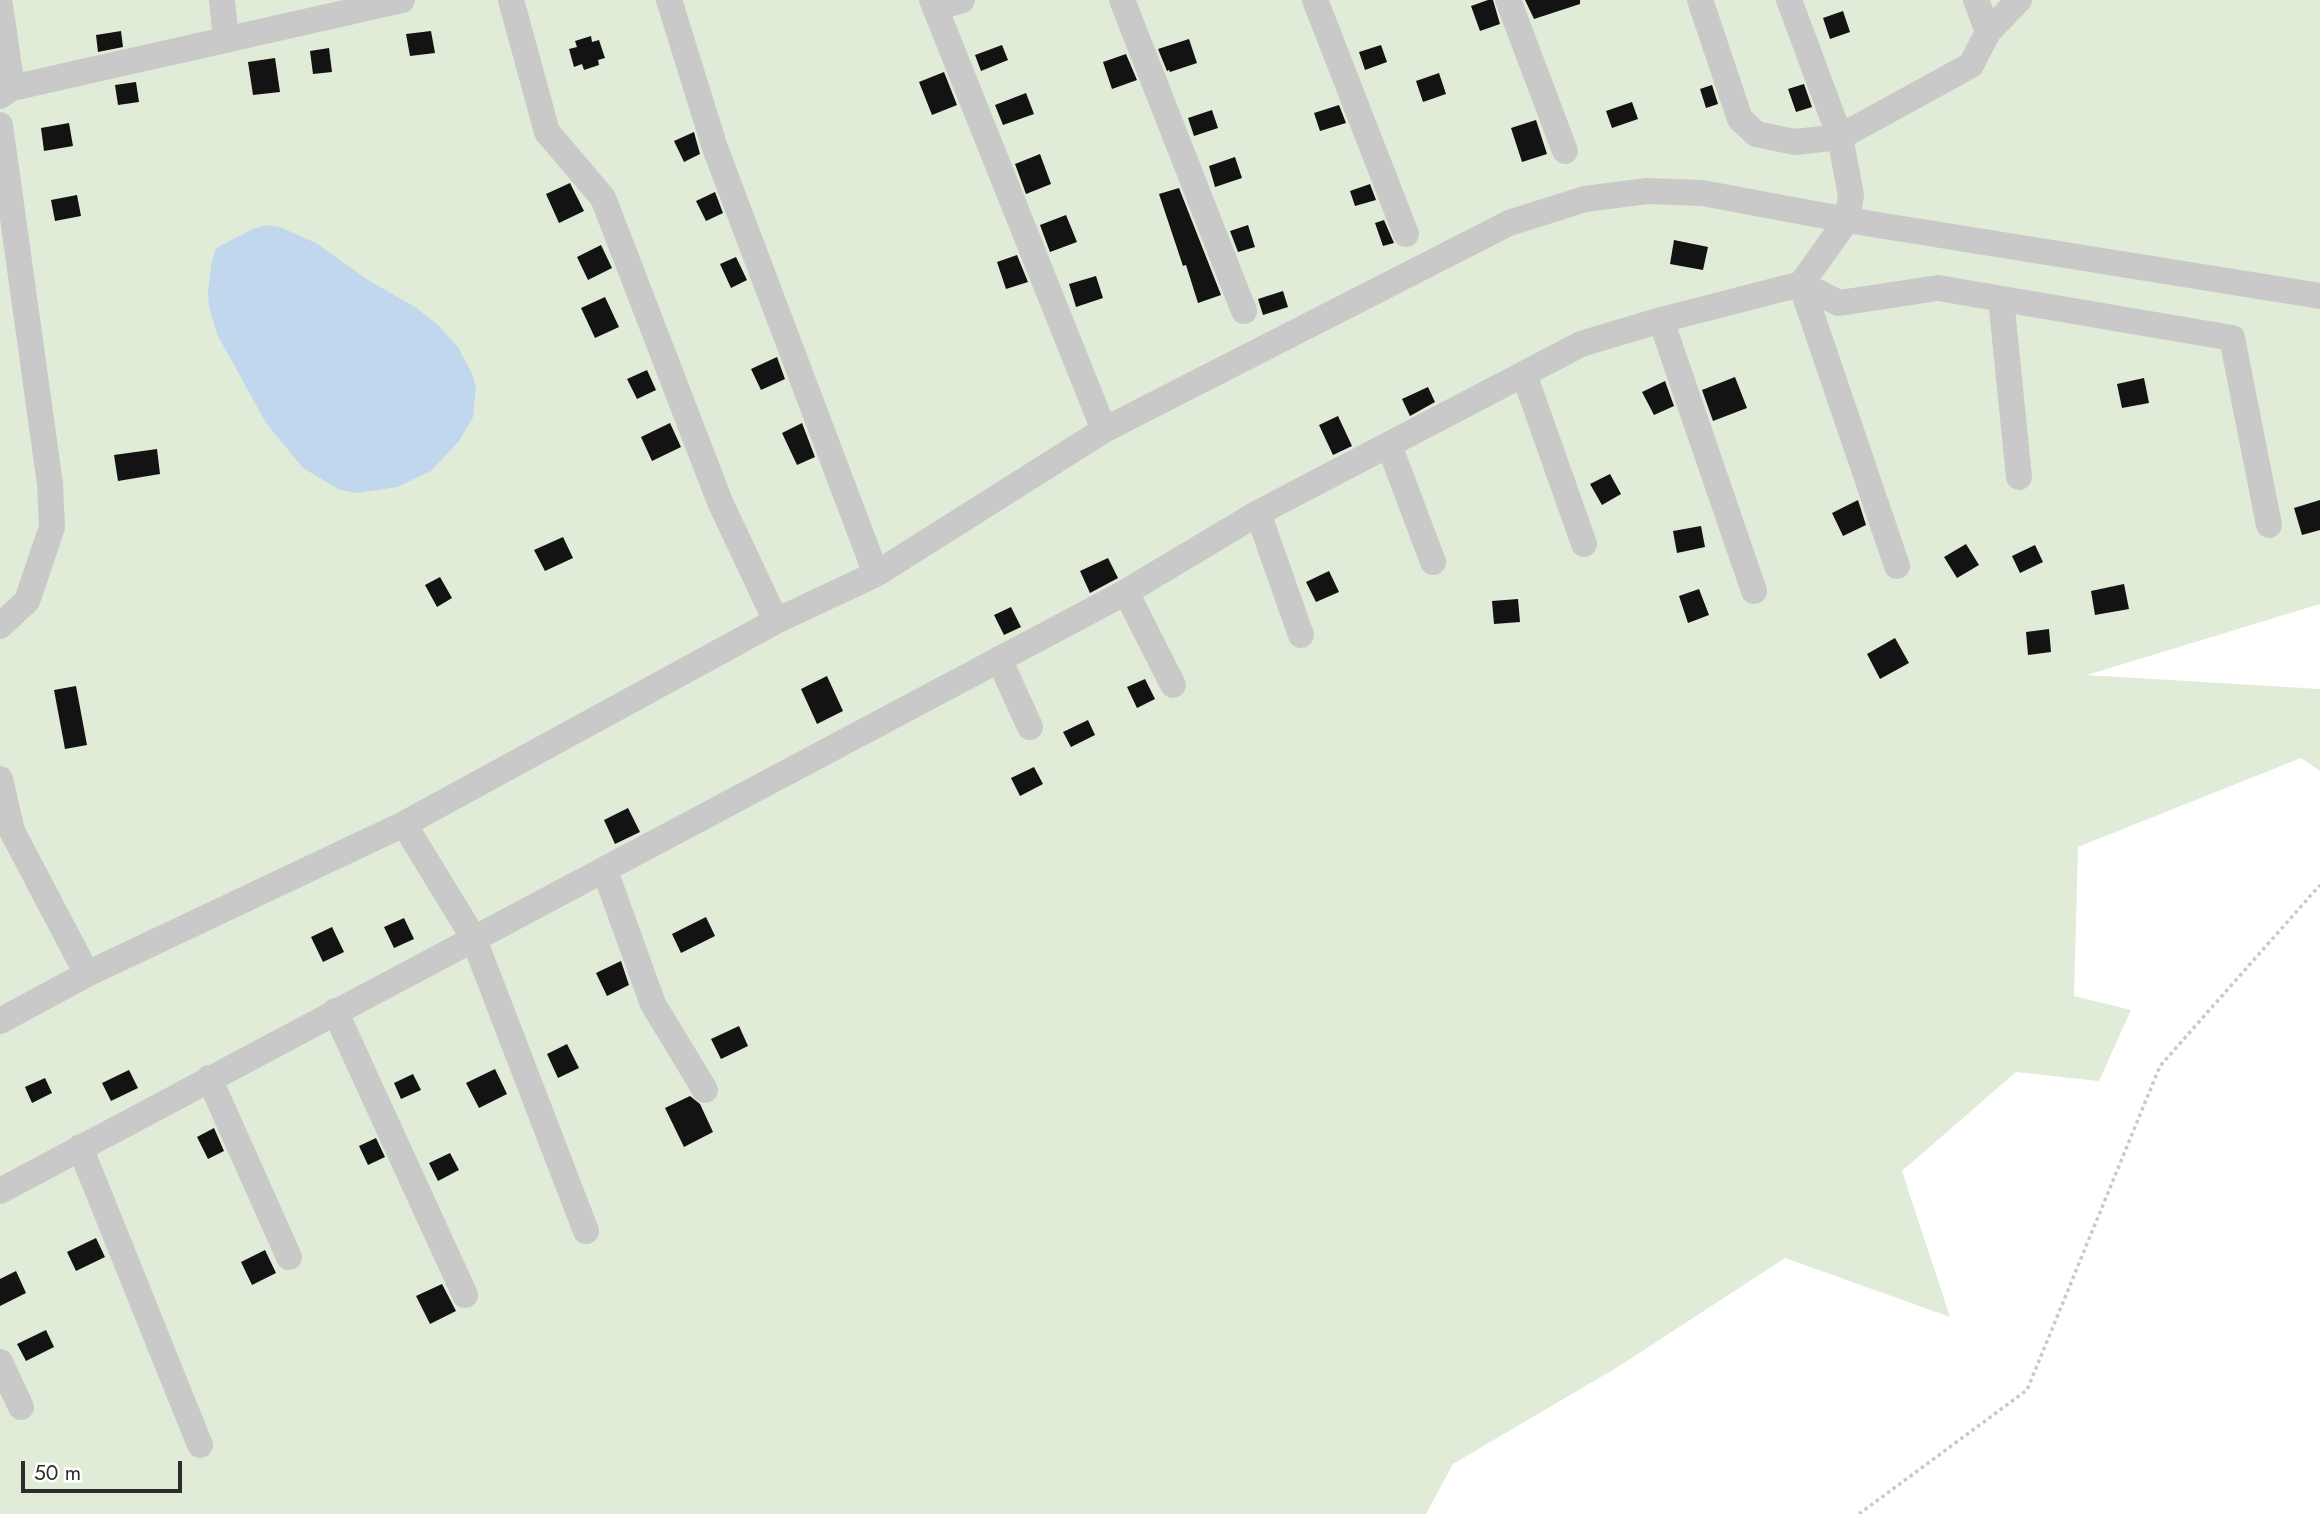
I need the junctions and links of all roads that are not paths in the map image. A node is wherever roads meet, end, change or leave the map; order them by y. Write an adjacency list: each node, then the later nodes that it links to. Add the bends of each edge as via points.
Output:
1 (222, 0): 16 (street)
2 (402, 0): 16 (street)
3 (511, 0): 40 (street, via 547,132 603,198 720,502)
4 (669, 0): 37 (street, via 715,148)
5 (962, 0): 13 (street)
6 (1122, 0): 26 (street)
7 (1315, 0): 22 (street)
8 (1508, 0): 20 (street)
9 (1700, 0): 19 (street, via 1740,118 1756,134 1795,142)
10 (1789, 0): 19 (street)
11 (1976, 0): 15 (street)
12 (2019, 0): 15 (street)
13 (934, 4): 29 (street)
14 (0, 5): 17 (street)
15 (1987, 32): 19 (street, via 1971,65)
16 (226, 40): 17 (street)
17 (6, 92)
18 (0, 125): 41 (street, via 50,484 52,527 27,601)
19 (1840, 137): 21 (street, via 1851,195)
20 (1565, 152)
21 (1847, 220): 23 (street); 24 (street); 29 (street, via 1702,193 1647,191 1585,199 1509,223)
22 (1406, 234)
23 (1801, 284): 25 (street, via 1839,303 1938,288); 27 (street); 36 (street)
24 (2320, 296)
25 (2001, 299): 31 (street); 33 (street, via 2232,338)
26 (1244, 311)
27 (1661, 320): 28 (street, via 1581,344); 38 (street)
28 (1524, 374): 30 (street); 34 (street)
29 (1104, 430): 37 (street)
30 (1389, 445): 32 (street); 35 (street)
31 (2019, 477)
32 (1258, 513): 39 (street); 42 (street)
33 (2269, 525)
34 (1584, 544)
35 (1433, 562)
36 (1897, 566)
37 (876, 574): 40 (street)
38 (1754, 591)
39 (1126, 592): 43 (street); 44 (street)
40 (776, 621): 47 (street)
41 (0, 626)
42 (1301, 635)
43 (999, 659): 45 (street); 48 (street)
44 (1173, 685)
45 (1030, 727)
46 (0, 779): 50 (street, via 12,831)
47 (404, 824): 49 (street); 50 (street)
48 (605, 871): 49 (street); 54 (street, via 653,1004)
49 (473, 937): 51 (street); 57 (street)
50 (87, 974): 52 (street)
51 (335, 1011): 53 (street); 59 (street)
52 (0, 1021)
53 (209, 1078): 55 (street); 58 (street)
54 (705, 1090)
55 (80, 1147): 56 (street); 62 (street)
56 (0, 1191)
57 (586, 1231)
58 (289, 1257)
59 (465, 1296)
60 (0, 1362): 61 (street)
61 (21, 1407)
62 (200, 1445)

